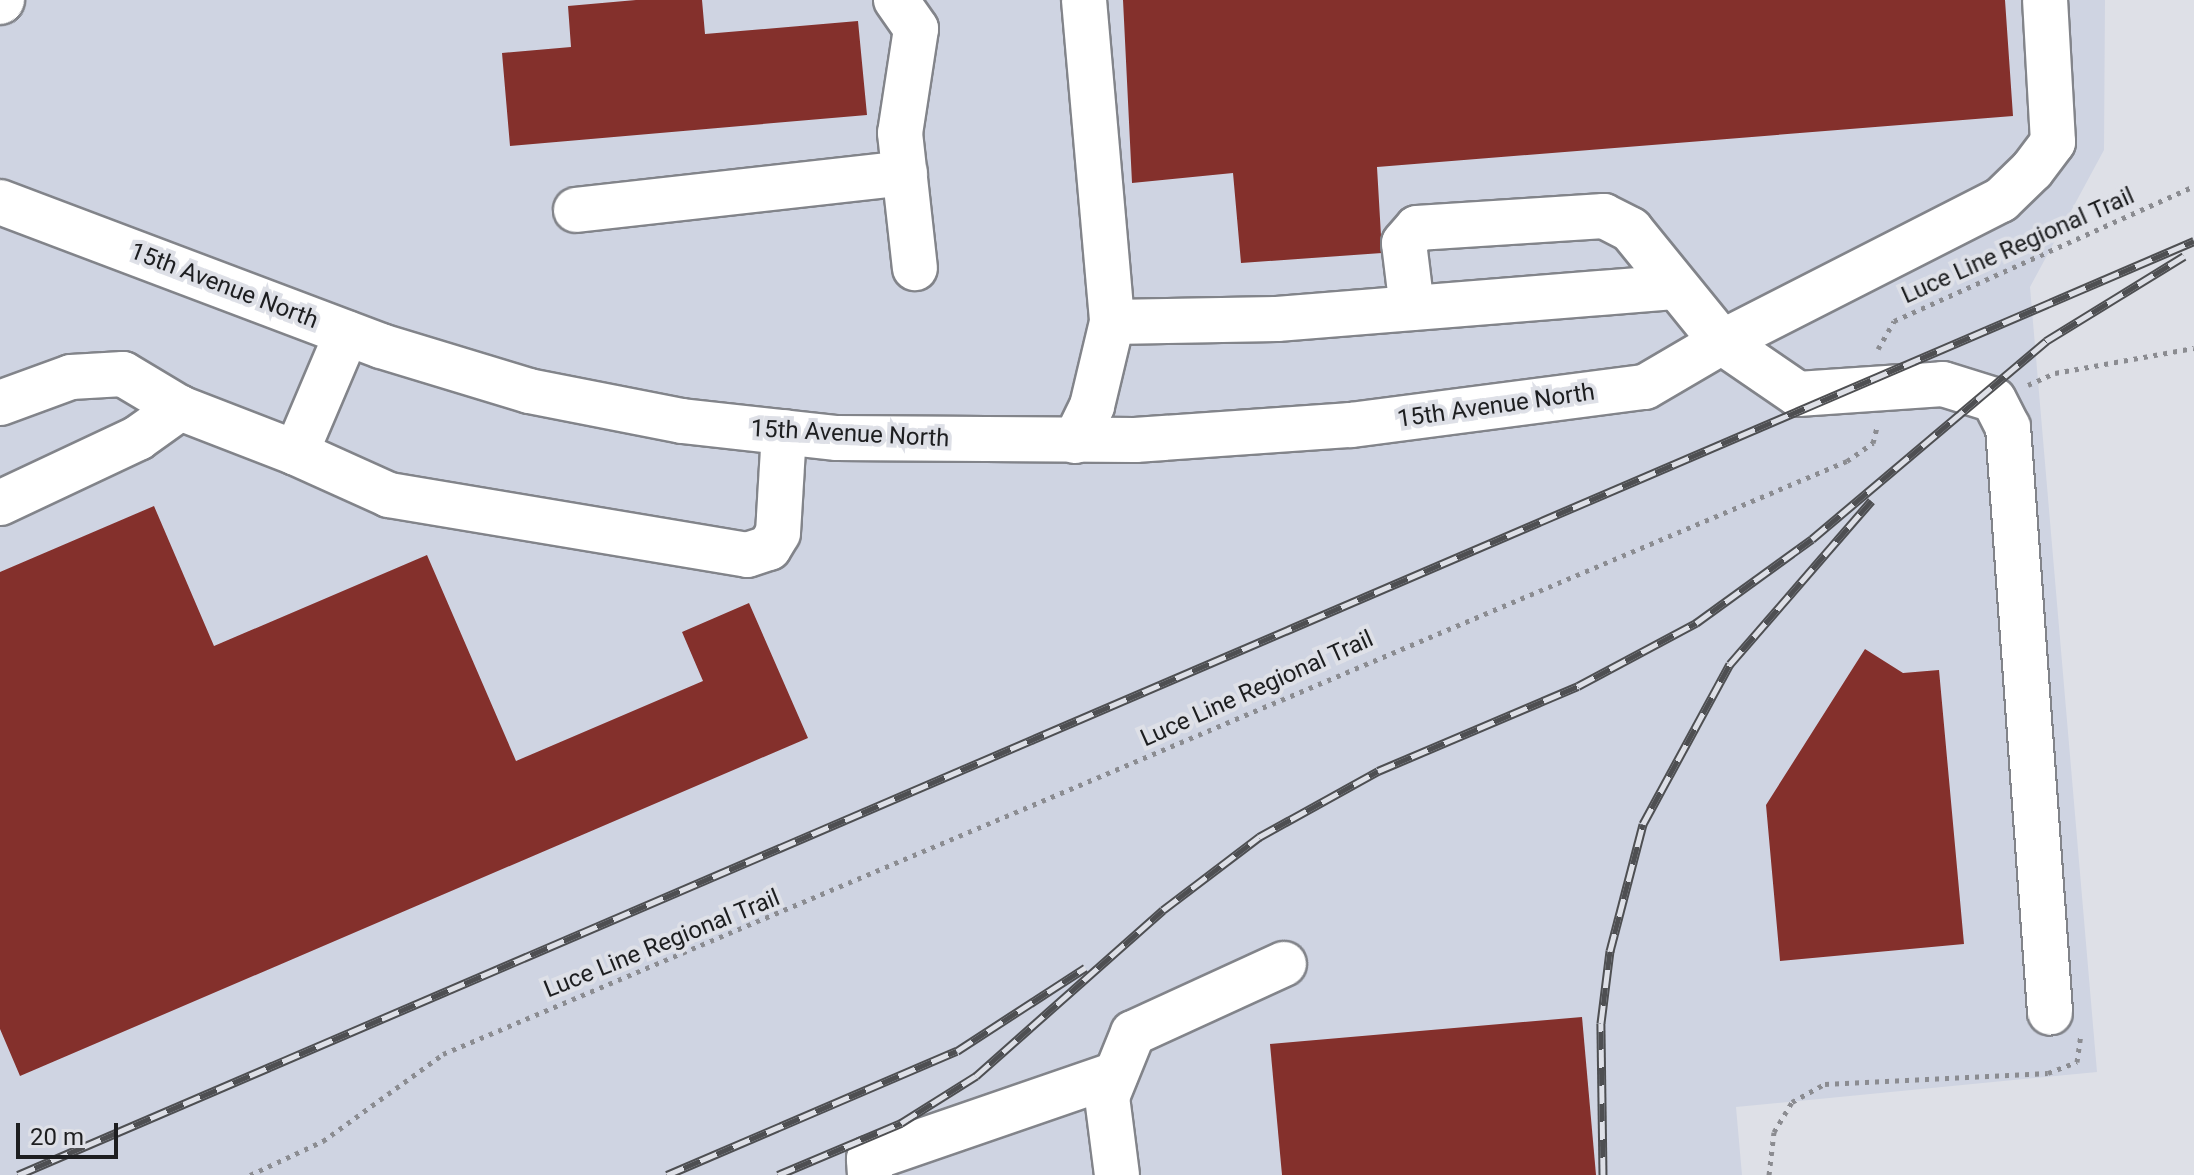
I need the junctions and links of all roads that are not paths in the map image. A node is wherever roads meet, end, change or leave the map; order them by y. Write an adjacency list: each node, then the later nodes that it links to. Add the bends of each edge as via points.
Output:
1 (896, 0): 4 (street, via 916,29 901,95)
2 (1084, 0): 10 (street)
3 (2045, 0): 12 (street, 15th Avenue North, via 2053,142 2032,170 2001,200)
4 (905, 173): 6 (street); 7 (street)
5 (0, 202): 11 (street, 15th Avenue North)
6 (576, 210)
7 (915, 268)
8 (1674, 287): 9 (street); 9 (street, via 1631,230 1604,216 1417,228 1404,243); 12 (street)
9 (1412, 308): 10 (street, via 1223,322)
10 (1112, 322): 16 (street, via 1092,406)
11 (347, 333): 15 (street, 15th Avenue North, via 529,391); 17 (street)
12 (1722, 342): 16 (street, 15th Avenue North, via 1645,387 1351,425); 20 (street, via 1798,394 1943,384 1994,400 2008,427)
13 (0, 403): 14 (street, via 71,377 123,374)
14 (180, 408): 17 (street); 18 (street, via 138,438)
15 (784, 432): 16 (street, 15th Avenue North); 17 (street, via 778,533 769,548 747,555 389,495)
16 (1075, 441)
17 (296, 453)
18 (0, 503)
19 (1284, 964): 21 (street, via 1133,1033)
20 (2050, 1012)
21 (1116, 1074): 22 (street, via 869,1159); 23 (street, via 1107,1097)
22 (870, 1175)
23 (1117, 1175)

